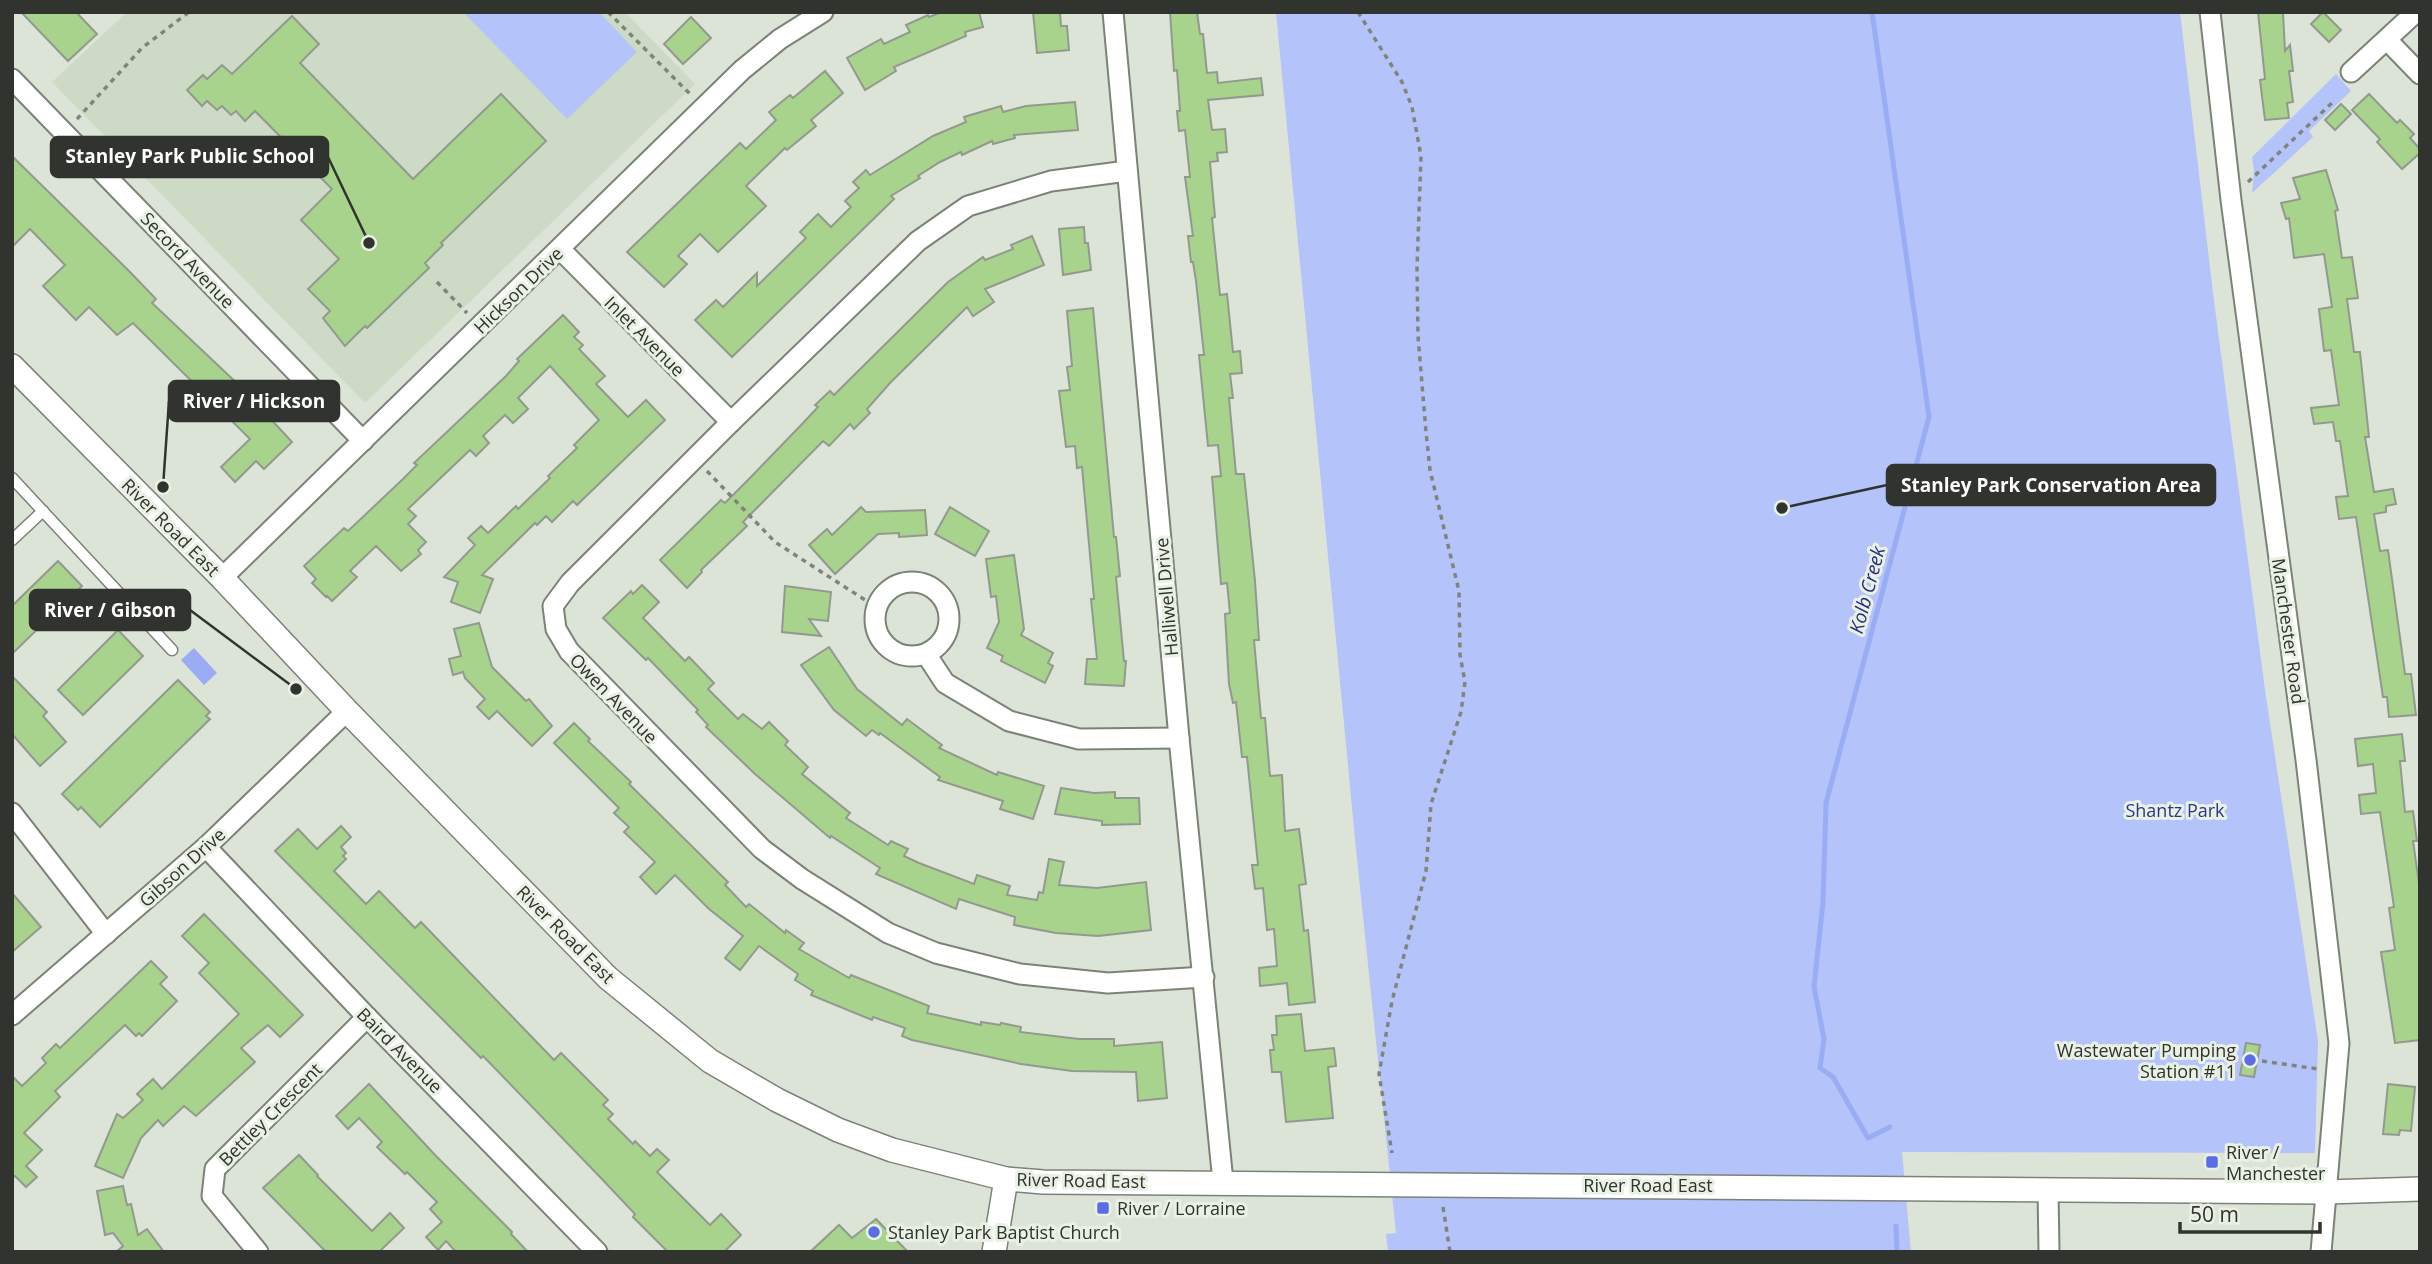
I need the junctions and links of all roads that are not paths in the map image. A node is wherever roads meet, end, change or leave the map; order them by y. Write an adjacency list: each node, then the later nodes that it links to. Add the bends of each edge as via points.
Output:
1 (823, 12): 10 (street, Hickson Drive, via 742,70)
2 (1113, 12): 9 (street, Halliwell Drive)
3 (2210, 12): 32 (street, Manchester Road, via 2339,1043)
4 (2416, 12): 5 (street)
5 (2387, 40): 6 (street); 7 (street)
6 (2351, 72)
7 (2420, 74)
8 (12, 79): 13 (street, Secord Avenue)
9 (1127, 171): 12 (street, Owen Avenue, via 1051,181 968,206 918,241); 21 (street, Halliwell Drive)
10 (560, 250): 12 (street, Inlet Avenue); 13 (street, Hickson Drive)
11 (12, 366): 17 (street, River Road East)
12 (730, 422): 25 (street, Owen Avenue, via 570,583 554,606 556,629 569,651 762,849 888,933 936,953 1020,974 1108,983)
13 (363, 441): 17 (street, Hickson Drive)
14 (12, 478): 15 (lane)
15 (43, 511): 16 (lane); 18 (lane)
16 (12, 540)
17 (222, 578): 20 (street, River Road East)
18 (172, 650)
19 (926, 654): 19 (street, via 937,647 948,627 949,614 942,597 918,582 893,586 876,607 878,636 886,647 902,655); 21 (street, via 945,683 1009,722 1079,739)
20 (347, 711): 23 (street, Gibson Drive); 28 (street, River Road East, via 608,978 710,1061 838,1129 892,1150)
21 (1179, 738): 25 (street, Halliwell Drive)
22 (12, 813): 24 (street)
23 (206, 847): 24 (street, Gibson Drive); 27 (street, Baird Avenue)
24 (106, 934): 26 (street, Gibson Drive)
25 (1204, 977): 29 (street, Halliwell Drive)
26 (12, 1015)
27 (367, 1017): 33 (street, Bettley Crescent, via 215,1169 212,1196); 34 (street, Baird Avenue)
28 (1006, 1179): 29 (street, River Road East); 35 (street)
29 (1223, 1182): 30 (street, River Road East)
30 (2049, 1189): 32 (street, River Road East); 36 (street)
31 (2420, 1189): 32 (street, River Road East)
32 (2327, 1192): 37 (street, Manchester Road)
33 (258, 1252)
34 (597, 1252)
35 (994, 1252)
36 (2049, 1252)
37 (2321, 1252)

